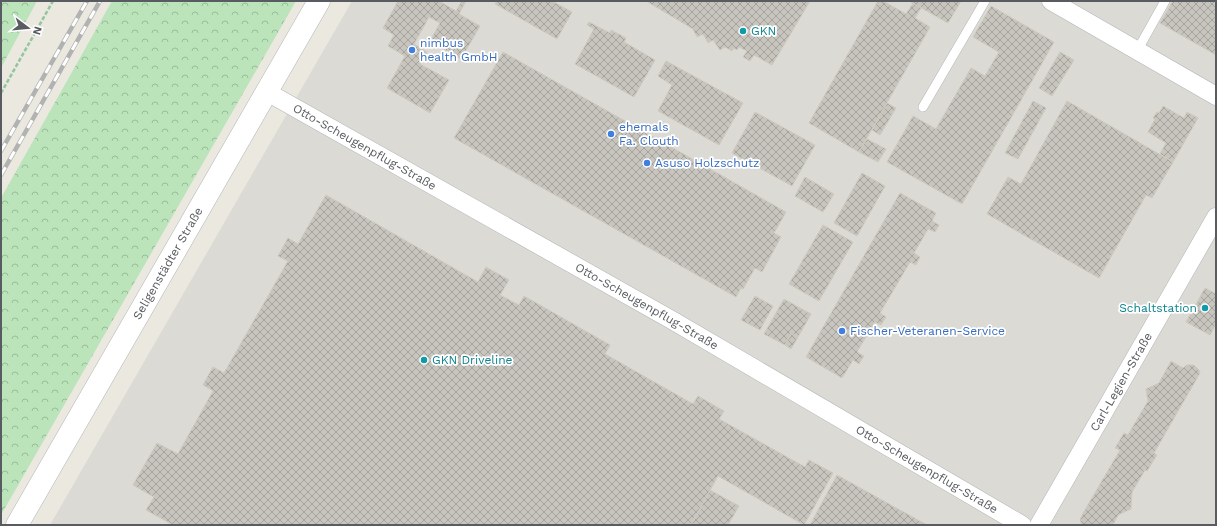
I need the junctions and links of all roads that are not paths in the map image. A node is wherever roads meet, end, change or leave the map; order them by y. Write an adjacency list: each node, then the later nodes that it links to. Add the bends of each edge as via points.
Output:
1 (319, 1): 6 (street, Seligenstädter Straße)
2 (984, 1): 8 (lane)
3 (1051, 1): 5 (street)
4 (1166, 1): 5 (lane)
5 (1138, 51): 7 (street)
6 (267, 92): 10 (street, Seligenstädter Straße); 11 (street, Otto-Scheugenpflug-Straße, via 670,319)
7 (1216, 96)
8 (923, 107)
9 (1216, 218): 12 (street, Carl-Legien-Straße)
10 (17, 525)
11 (1022, 525)
12 (1039, 525)

